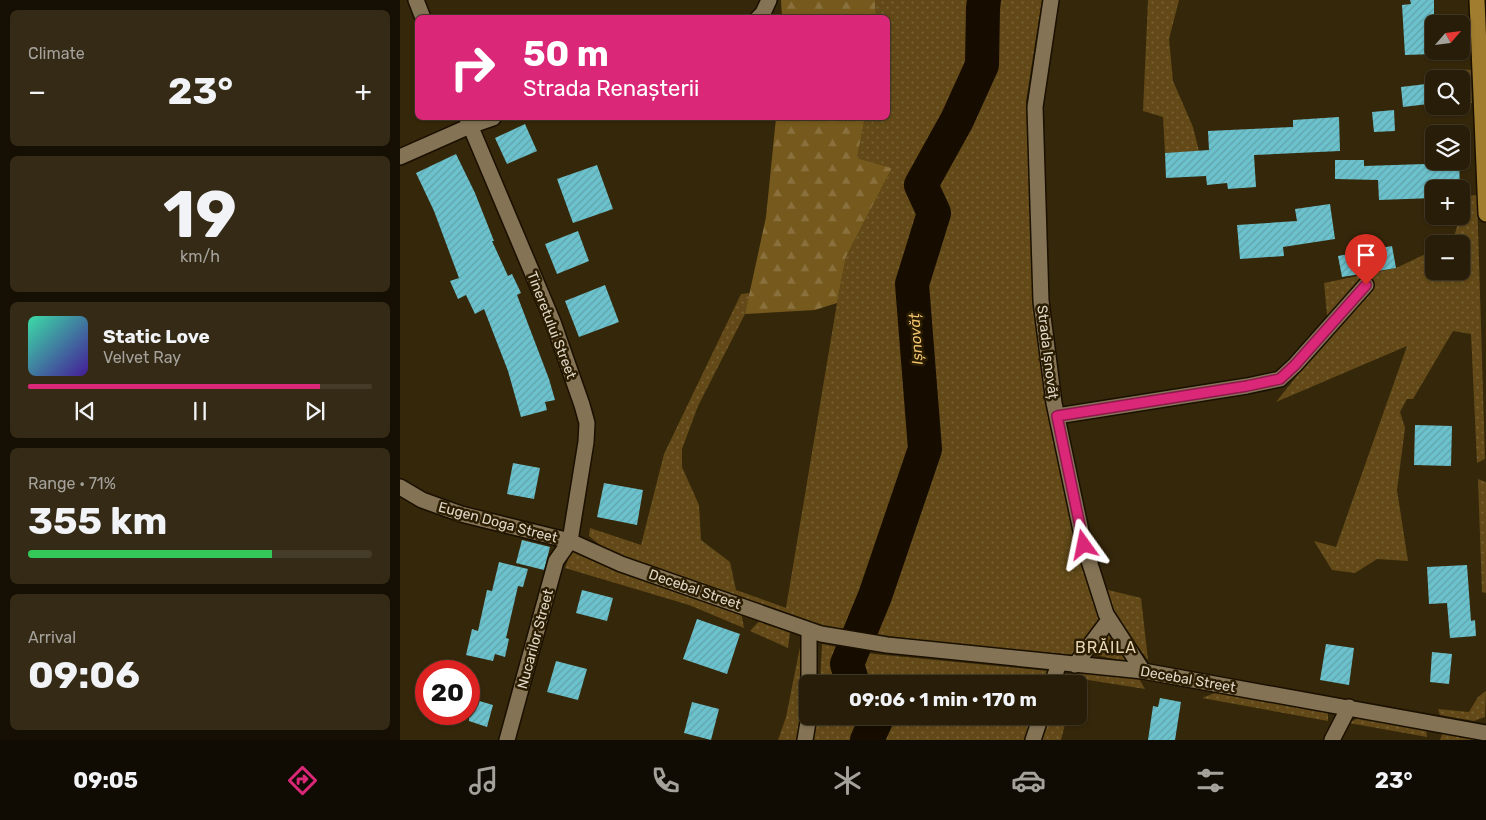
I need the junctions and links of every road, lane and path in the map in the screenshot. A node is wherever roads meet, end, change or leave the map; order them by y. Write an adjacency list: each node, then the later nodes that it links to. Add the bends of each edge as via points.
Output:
1 (416, 0): 5 (street)
2 (769, 0): 6 (street)
3 (1051, 0): 13 (street, Strada Ișnovăț, via 1035,107 1041,301)
4 (1477, 0): 7 (main road)
5 (422, 15)
6 (761, 15)
7 (1483, 65): 11 (main road)
8 (480, 120): 9 (street)
9 (468, 122): 10 (street); 15 (street, Tineretului Street, via 552,322 587,423)
10 (400, 157)
11 (1486, 214)
12 (1366, 285): 13 (street, via 1280,379)
13 (1057, 416): 16 (street, Strada Ișnovăț, via 1084,545)
14 (400, 487): 15 (street, Eugen Doga Street, via 422,500 461,514)
15 (570, 541): 17 (street, Decebal Street, via 621,564); 26 (street, Nucarilor Street, via 556,561)
16 (1109, 620): 18 (street); 19 (street, Strada Ișnovăț)
17 (815, 632): 18 (street, Decebal Street, via 887,645); 20 (street)
18 (1067, 664): 19 (street, Decebal Street); 21 (street)
19 (1143, 671): 22 (street, Decebal Street)
20 (811, 675)
21 (1059, 675)
22 (1349, 707): 25 (street, Decebal Street); 29 (street)
23 (808, 725): 27 (street)
24 (1038, 725): 28 (street)
25 (1486, 733)
26 (507, 740)
27 (805, 740)
28 (1033, 740)
29 (1332, 740)

